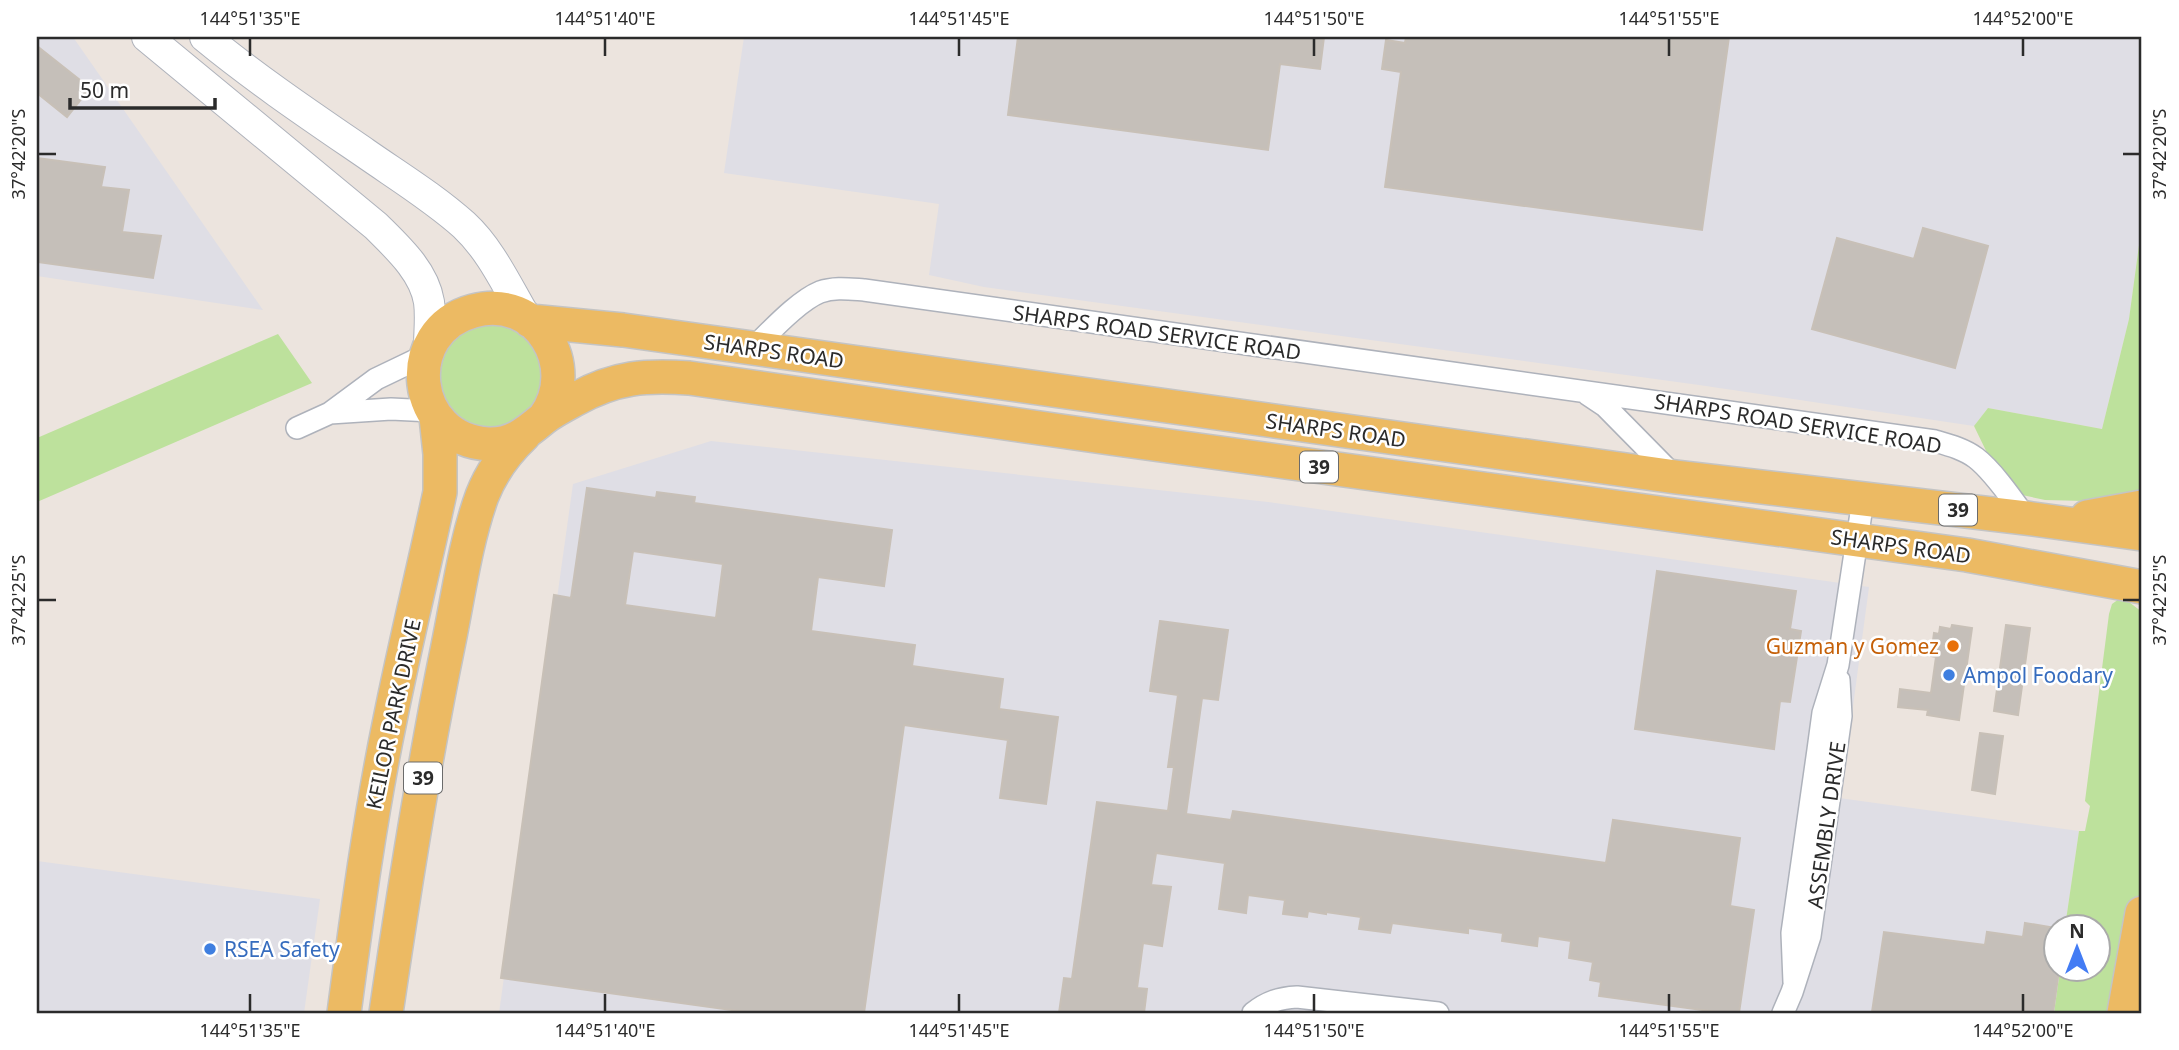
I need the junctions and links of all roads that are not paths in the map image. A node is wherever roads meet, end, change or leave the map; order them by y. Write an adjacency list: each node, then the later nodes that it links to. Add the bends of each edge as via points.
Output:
1 (147, 37): 5 (street, via 401,251 427,294)
2 (205, 37): 3 (street, via 465,225 484,247)
3 (528, 319): 4 (main road, SHARPS ROAD / 39); 5 (main road, 39, via 493,308 471,311 450,321); 9 (main road, 39, via 549,341 558,367 556,394)
4 (752, 349): 6 (street, SHARPS ROAD SERVICE ROAD, via 807,299 839,288); 11 (main road, SHARPS ROAD / 39)
5 (428, 351): 7 (street, via 376,379); 8 (main road, 39, via 423,383)
6 (1582, 391): 11 (street, SHARPS ROAD SERVICE ROAD, via 1605,406); 14 (street, SHARPS ROAD SERVICE ROAD, via 1957,447 1977,458)
7 (330, 413): 8 (street, via 391,409); 10 (street)
8 (434, 414): 9 (main road, 39, via 450,430 476,442 496,444); 19 (main road, KEILOR PARK DRIVE / 39, via 440,492 376,789)
9 (534, 427): 16 (main road, SHARPS ROAD / 39, via 578,397 616,382 635,377 689,378); 20 (main road, KEILOR PARK DRIVE / 39, via 506,453 483,494 472,529 429,740)
10 (297, 428)
11 (1676, 477): 12 (main road, SHARPS ROAD / 39)
12 (1863, 500): 14 (main road, SHARPS ROAD / 39); 16 (street, ASSEMBLY DRIVE)
13 (2142, 508): 14 (main road)
14 (2040, 520): 15 (main road, SHARPS ROAD / 39)
15 (2142, 534)
16 (1856, 540): 17 (main road, SHARPS ROAD / 39); 23 (street, ASSEMBLY DRIVE, via 1838,665 1841,716 1810,936)
17 (2142, 586)
18 (2142, 913): 24 (main road)
19 (344, 1013)
20 (386, 1013)
21 (1253, 1013): 22 (street, via 1265,1004 1297,997)
22 (1438, 1013)
23 (1783, 1013)
24 (2124, 1013)

